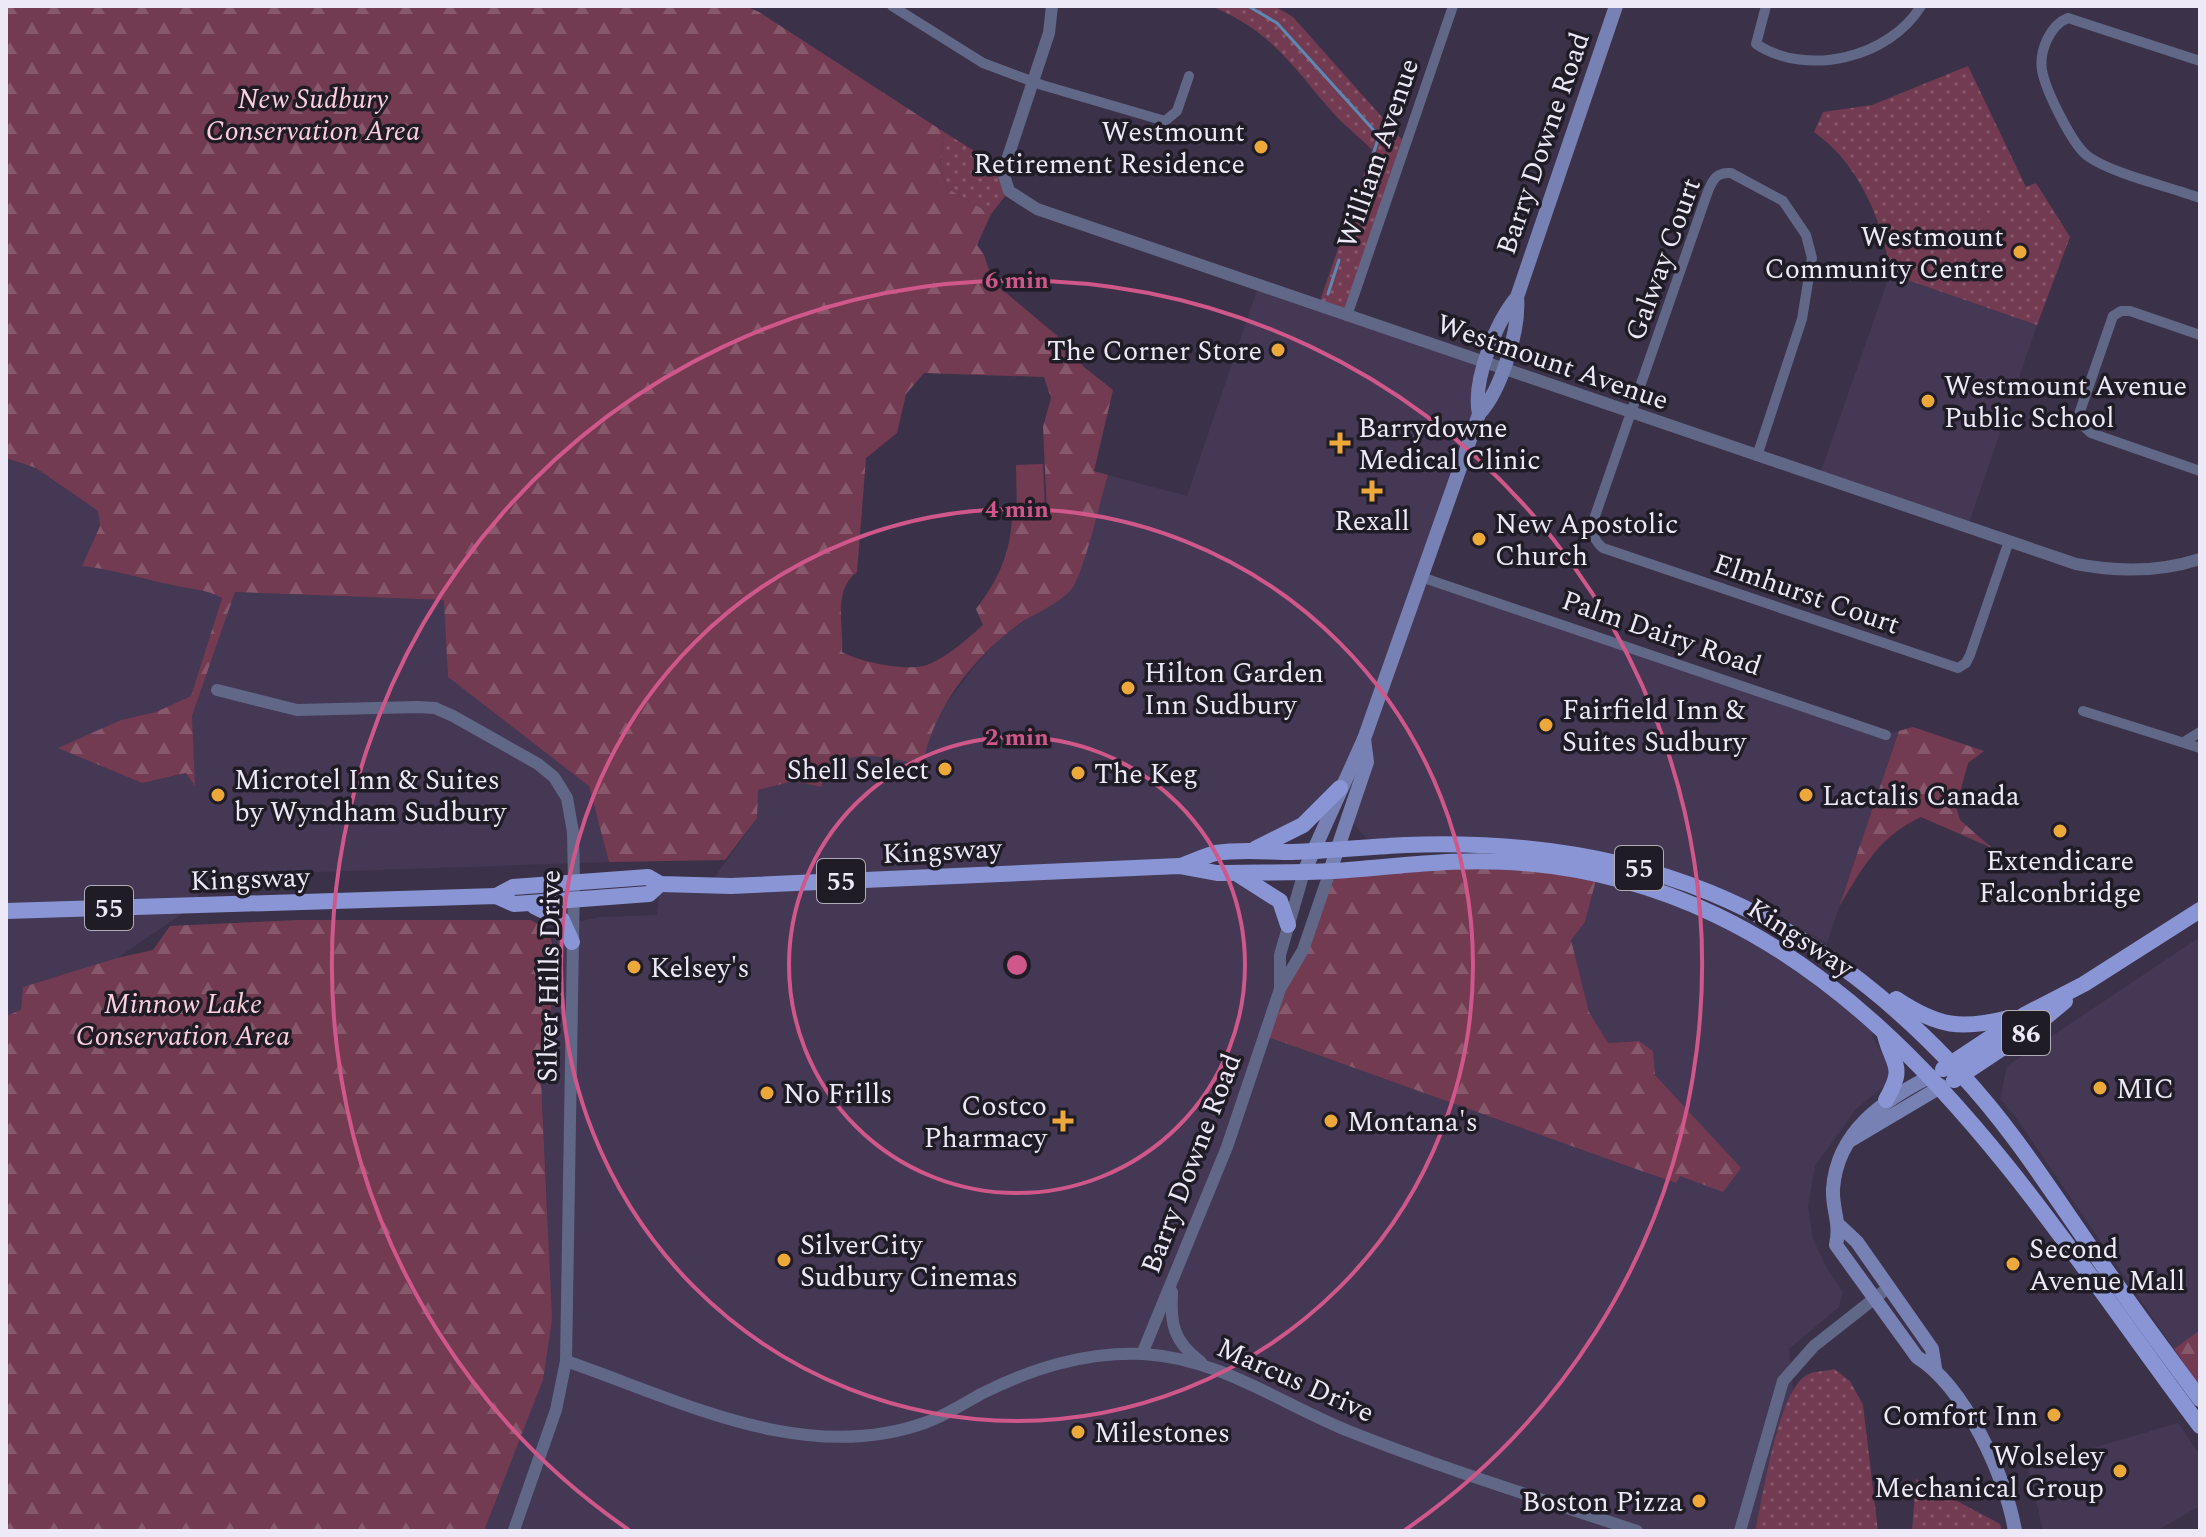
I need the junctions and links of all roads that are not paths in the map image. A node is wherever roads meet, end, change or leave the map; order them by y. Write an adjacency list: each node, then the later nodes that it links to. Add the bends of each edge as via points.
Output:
1 (892, 6): 9 (street, via 983,63)
2 (1052, 6): 9 (street, Westmount Avenue)
3 (1453, 6): 12 (street, William Avenue)
4 (1616, 6): 11 (main road, Barry Downe Road)
5 (1766, 6): 6 (street, via 1756,44 1792,58 1835,60 1903,31)
6 (1921, 6)
7 (2200, 61): 10 (street, via 2068,18 2055,25 2042,65 2060,113 2087,156)
8 (1189, 76): 9 (street, via 1177,111 1165,121)
9 (1032, 82): 12 (street, Westmount Avenue, via 1004,162 1005,181 1018,198 1061,219)
10 (2200, 198)
11 (1517, 297): 14 (main road, Barry Downe Road, via 1503,314); 15 (main road, Barry Downe Road, via 1519,319)
12 (1347, 316): 14 (street, Westmount Avenue)
13 (2200, 335): 19 (street, via 2130,311 2113,316 2077,420 2091,433)
14 (1486, 363): 15 (street, Westmount Avenue); 17 (main road, Barry Downe Road, via 1475,396)
15 (1502, 369): 16 (street, Westmount Avenue); 17 (main road, Barry Downe Road, via 1490,402)
16 (1633, 413): 18 (street, Westmount Avenue); 18 (street, Galway Court, via 1708,191 1714,178 1731,173 1783,201 1806,235 1812,258 1802,319); 20 (street, Elmhurst Court, via 1595,516 1593,536 1603,548 1932,662 1958,668 1966,663)
17 (1479, 414): 22 (main road, Barry Downe Road)
18 (1757, 456): 20 (street, Westmount Avenue)
19 (2200, 471)
20 (2009, 541): 21 (street, Westmount Avenue, via 2101,569 2149,569)
21 (2200, 559)
22 (1421, 577): 26 (street, Palm Dairy Road); 27 (main road, Barry Downe Road)
23 (217, 690): 38 (street, Silver Hills Drive, via 297,710 417,707 453,716 554,777 567,798)
24 (2083, 711): 28 (street)
25 (2200, 732): 28 (street)
26 (1886, 735)
27 (1364, 739): 30 (main road, Barry Downe Road); 31 (main road, Barry Downe Road, via 1367,762)
28 (2184, 742): 29 (street)
29 (2200, 748)
30 (1340, 788): 32 (main road, Barry Downe Road); 33 (main road, via 1303,825)
31 (1338, 848): 32 (main road, Kingsway / 55); 35 (main road, Barry Downe Road); 47 (main road, Kingsway / 55, via 1511,845 1628,864 1772,921)
32 (1312, 850): 33 (main road, Kingsway / 55); 36 (main road, Barry Downe Road)
33 (1247, 853): 34 (main road, Kingsway / 55, via 1216,853)
34 (1179, 866): 37 (main road, Kingsway / 55); 39 (main road, Kingsway / 55, via 731,886)
35 (1330, 871): 36 (main road, Kingsway / 55); 49 (street, Barry Downe Road, via 1303,950); 51 (main road, Kingsway / 55, via 1521,862 1642,887 1751,931)
36 (1304, 872): 37 (main road, Kingsway / 55); 45 (street, Barry Downe Road)
37 (1235, 873): 45 (main road, via 1280,901)
38 (574, 882): 39 (main road, Kingsway / 55, via 648,877); 40 (main road, Kingsway / 55, via 513,887); 41 (street, Silver Hills Drive)
39 (660, 884): 41 (main road, Kingsway / 55, via 649,894)
40 (496, 896): 42 (main road, Kingsway / 55, via 514,904); 44 (main road, Kingsway / 55)
41 (574, 900): 42 (main road, Kingsway / 55); 46 (street, Silver Hills Drive)
42 (529, 903): 46 (main road, via 562,920)
43 (2200, 910): 48 (main road, 86)
44 (6, 911)
45 (1288, 925): 49 (street, Barry Downe Road, via 1280,955)
46 (572, 942): 61 (street, Silver Hills Drive)
47 (1858, 979): 50 (main road, via 1918,1013 1952,1025 1990,1025); 52 (main road, Kingsway / 55, via 1919,1029)
48 (2084, 984): 50 (main road, 86); 52 (main road, 86, via 2034,1027)
49 (1280, 989): 57 (street, Barry Downe Road, via 1227,1147)
50 (2026, 1014): 52 (main road, 86)
51 (1884, 1029): 53 (main road, Kingsway / 55); 54 (main road, via 1897,1075)
52 (1957, 1069): 53 (main road, 86); 64 (main road, Kingsway / 55)
53 (1937, 1081): 54 (main road); 55 (main road); 65 (main road, Kingsway / 55, via 1989,1142)
54 (1886, 1100): 55 (main road, via 1867,1115)
55 (1851, 1140): 56 (main road, via 1833,1186)
56 (1840, 1226): 58 (main road); 59 (main road, via 1836,1245)
57 (1173, 1281): 60 (street, Barry Downe Road); 62 (street, via 1171,1325 1184,1348)
58 (1889, 1287): 59 (street); 63 (main road, via 1932,1349)
59 (1873, 1298): 63 (main road, via 1917,1357); 68 (street, via 1814,1346 1783,1381)
60 (1142, 1354): 61 (street, Marcus Drive, via 1047,1365 928,1421 899,1431 838,1438 762,1428); 62 (street, Marcus Drive)
61 (566, 1361): 66 (street, Silver Hills Drive, via 556,1410)
62 (1202, 1362): 67 (street, Marcus Drive, via 1370,1439)
63 (1935, 1368): 69 (main road, via 1970,1418 1998,1472)
64 (2200, 1399)
65 (2200, 1426)
66 (514, 1530)
67 (1637, 1531)
68 (1740, 1531)
69 (2015, 1531)

